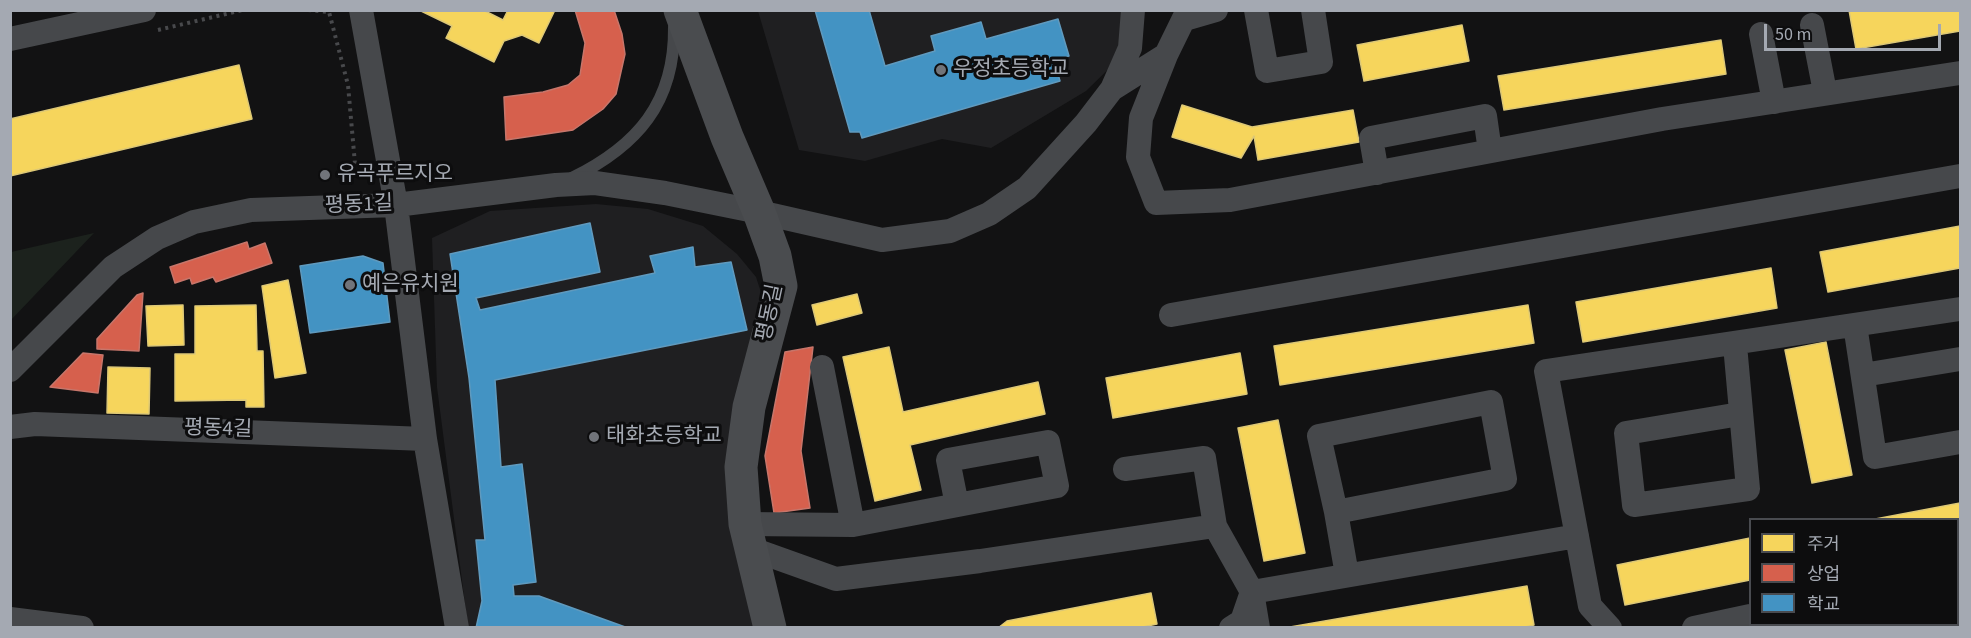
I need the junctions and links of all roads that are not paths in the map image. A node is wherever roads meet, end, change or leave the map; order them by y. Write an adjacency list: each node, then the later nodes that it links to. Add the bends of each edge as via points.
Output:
1 (144, 10): 12 (street)
2 (361, 10): 22 (street)
3 (674, 10): 21 (lane, via 671,63 651,114 630,142 601,164)
4 (680, 10): 23 (street, 평동길)
5 (1133, 10): 15 (street, via 1130,48)
6 (1216, 10): 9 (street)
7 (1256, 10): 8 (street, via 1267,71 1321,62)
8 (1313, 10)
9 (1186, 15): 13 (street)
10 (1812, 25): 16 (street)
11 (1761, 34): 17 (street)
12 (10, 39)
13 (1166, 55): 15 (street); 19 (street, via 1141,118 1138,157 1156,203 1230,200)
14 (1960, 73): 16 (street)
15 (1112, 89): 23 (street, 평동1길, via 1058,157 1027,188 989,214 950,231 882,240)
16 (1825, 92): 17 (street)
17 (1774, 102): 18 (street)
18 (1490, 151): 19 (street); 19 (street, via 1485,116 1473,118 1371,138)
19 (1377, 172)
20 (1960, 176): 25 (street)
21 (556, 186): 22 (street, 평동1길); 23 (street, 평동1길, via 595,183)
22 (396, 205): 30 (street, 평동1길, via 251,210 185,226 157,238 113,267); 34 (street)
23 (759, 212): 42 (street, 평동길, via 781,286 749,407 741,467)
24 (1960, 309): 26 (street)
25 (1171, 315)
26 (1855, 325): 27 (street); 31 (street)
27 (1735, 345): 32 (street); 41 (street, via 1546,371)
28 (1960, 359): 31 (street)
29 (822, 367): 39 (street)
30 (10, 370)
31 (1863, 375): 35 (street, via 1875,457)
32 (1740, 414): 32 (street, via 1748,489 1634,505 1626,433)
33 (10, 427): 34 (street, 평동4길, via 35,424 211,429)
34 (425, 439): 49 (street)
35 (1960, 442)
36 (1125, 469): 40 (street, via 1204,458)
37 (957, 505): 39 (street)
38 (1336, 512): 38 (street, via 1505,479 1491,402 1319,436); 43 (street)
39 (854, 525): 42 (street)
40 (1215, 526): 42 (street, via 836,579); 44 (street)
41 (1577, 536): 43 (street); 53 (street, via 1590,606)
42 (748, 537): 50 (street, 평동길)
43 (1347, 575): 44 (street)
44 (1251, 592): 51 (street, via 1242,621); 52 (street)
45 (1749, 616): 54 (street)
46 (10, 619): 47 (street)
47 (36, 625): 48 (street)
48 (82, 627)
49 (457, 627)
50 (770, 627)
51 (1231, 627)
52 (1258, 627)
53 (1610, 627)
54 (1694, 627)

